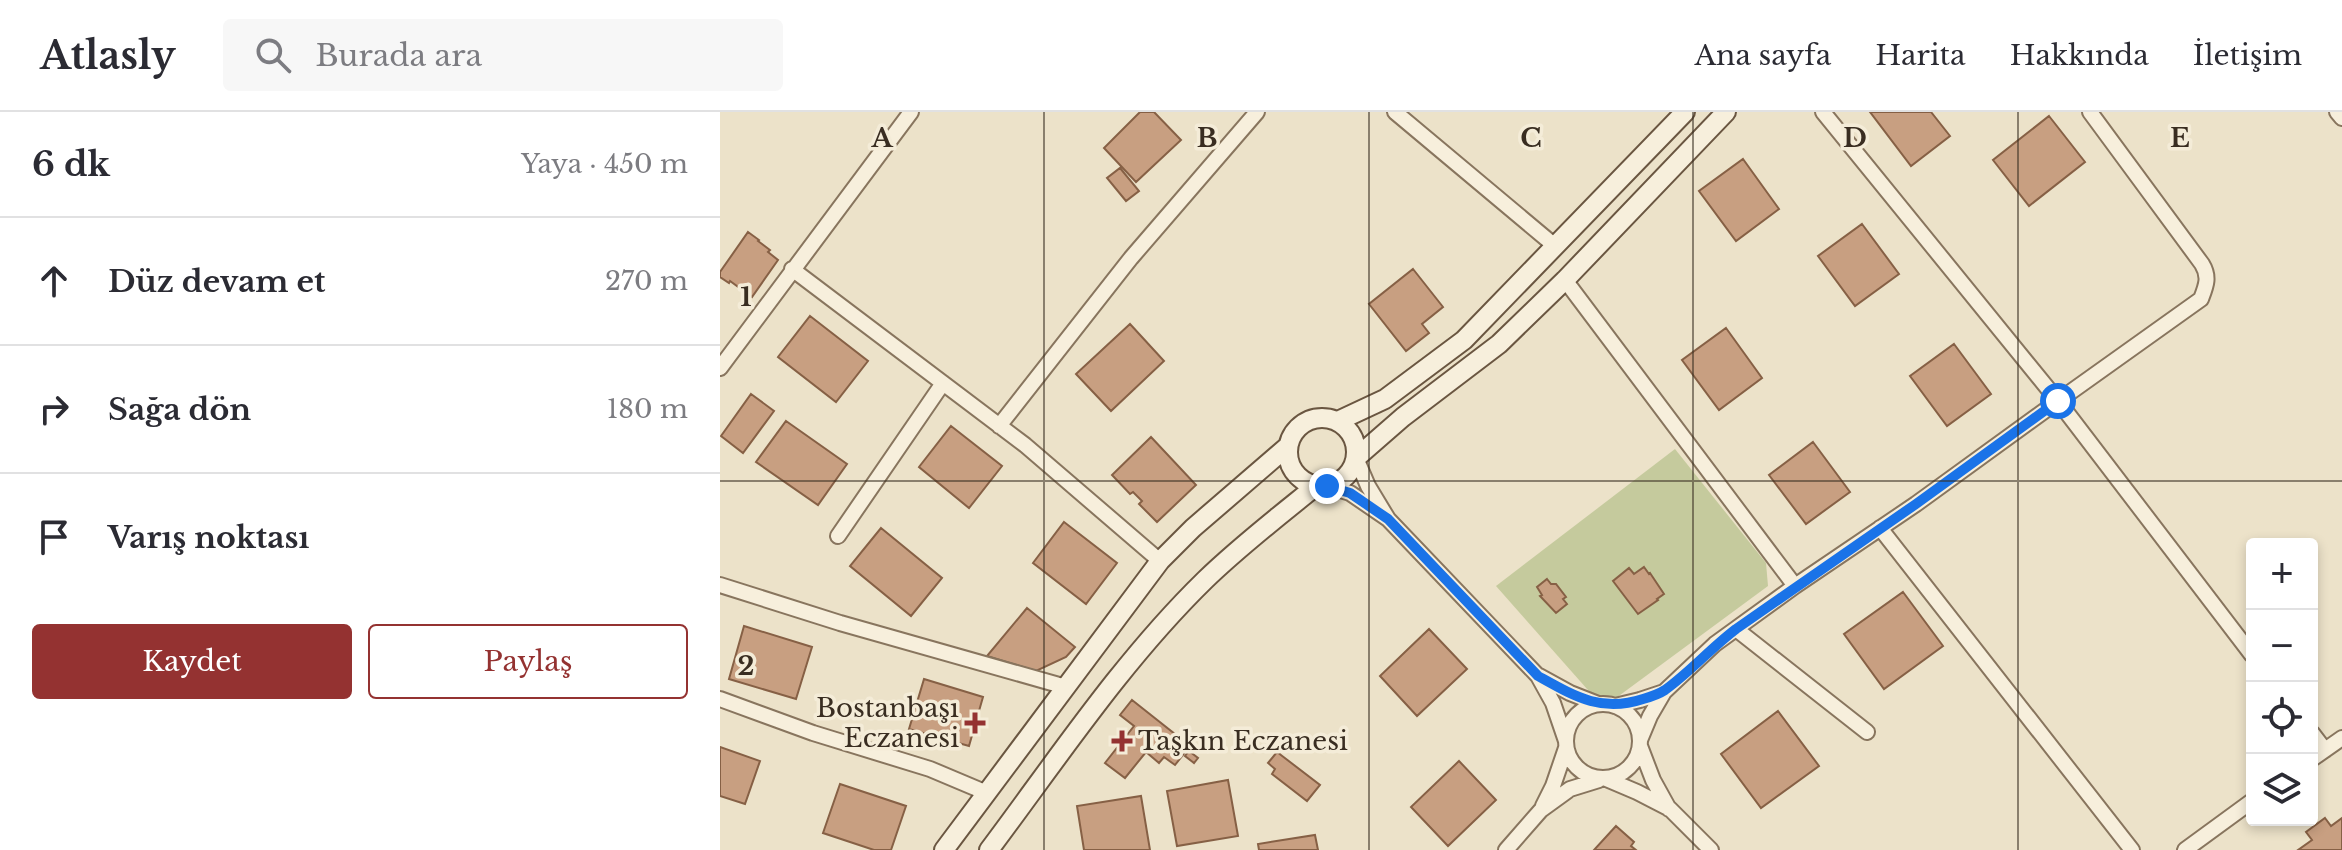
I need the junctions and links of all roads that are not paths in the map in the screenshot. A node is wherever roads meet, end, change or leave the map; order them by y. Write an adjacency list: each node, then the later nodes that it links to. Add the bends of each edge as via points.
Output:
1 (911, 112): 11 (street)
2 (1257, 112): 17 (street, via 1131,258)
3 (1395, 112): 10 (street)
4 (1685, 112): 10 (main road)
5 (1726, 112): 12 (main road)
6 (1823, 112): 15 (street)
7 (2090, 112): 15 (street, via 2202,264 2207,285 2201,299)
8 (2337, 112): 9 (street)
9 (2342, 118)
10 (1555, 246): 16 (main road, via 1464,340 1385,399)
11 (792, 269): 13 (street); 14 (street)
12 (1565, 280): 19 (main road, via 1499,344); 26 (street)
13 (720, 368)
14 (943, 383): 17 (street); 23 (street)
15 (2058, 401): 22 (street); 28 (street)
16 (1338, 421): 18 (main road, via 1307,421); 19 (main road, via 1353,437)
17 (999, 426): 24 (street)
18 (1288, 446): 20 (main road, via 1297,476); 24 (main road)
19 (1356, 458): 20 (main road, via 1346,476); 21 (street)
20 (1322, 486): 21 (street, via 1350,493); 47 (main road, via 1227,560 1177,609 1079,727)
21 (1388, 519): 29 (street)
22 (1880, 528): 26 (street); 50 (street)
23 (838, 536)
24 (1160, 561): 30 (main road)
25 (720, 585): 30 (street)
26 (1795, 586): 27 (street)
27 (1736, 629): 31 (street); 35 (street)
28 (2246, 647)
29 (1538, 676): 33 (street); 38 (street)
30 (1066, 687): 41 (main road)
31 (1664, 692): 34 (street); 37 (street)
32 (720, 699): 41 (street)
33 (1598, 704): 34 (street); 38 (street, via 1572,720)
34 (1615, 706): 37 (street, via 1636,723)
35 (1867, 732)
36 (2342, 738): 39 (street)
37 (1640, 743): 40 (street, via 1624,773); 43 (street)
38 (1566, 744): 40 (street, via 1577,768); 44 (street)
39 (2318, 755)
40 (1603, 778): 43 (street); 44 (street, via 1570,789)
41 (987, 793): 46 (main road)
42 (2246, 806): 45 (street)
43 (1670, 809): 49 (street)
44 (1541, 810): 48 (street)
45 (2205, 844): 51 (street)
46 (944, 850)
47 (989, 850)
48 (1506, 850)
49 (1711, 850)
50 (2132, 850)
51 (2185, 850)

